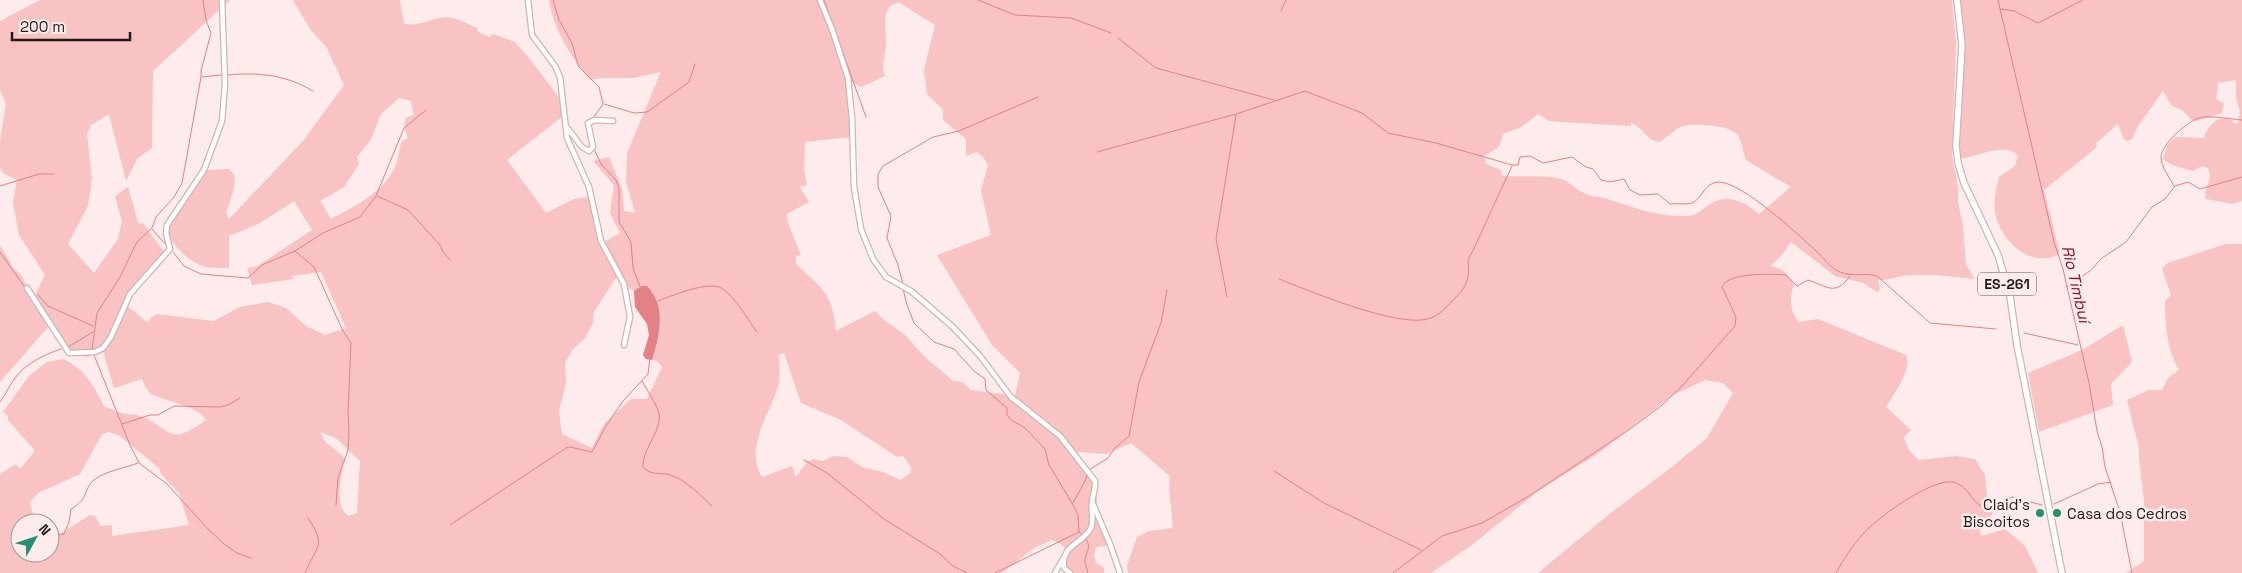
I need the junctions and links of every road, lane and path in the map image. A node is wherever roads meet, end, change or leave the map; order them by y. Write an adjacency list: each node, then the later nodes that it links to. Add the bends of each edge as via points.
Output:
1 (222, 0): 7 (street, via 225,84 222,121 204,170 167,224 170,250 130,294 108,343 95,352 69,353)
2 (528, 0): 6 (street, via 532,35 560,77)
3 (820, 0): 9 (street, via 848,78 856,202 873,259 886,277 911,291 953,327 980,356 1010,397 1071,448 1096,481)
4 (1957, 0): 14 (main road, ES-261, via 1962,45 1956,146 1958,163 1998,255 2010,296)
5 (613, 121): 6 (street, via 590,122 593,147 589,151)
6 (565, 125): 8 (street, via 570,147 589,187 600,241 624,284 630,317)
7 (27, 288)
8 (624, 345)
9 (1092, 501): 10 (street, via 1090,530); 13 (street)
10 (1065, 555): 11 (street); 12 (street, via 1064,564)
11 (1055, 573)
12 (1070, 573)
13 (1120, 573)
14 (2062, 573)

